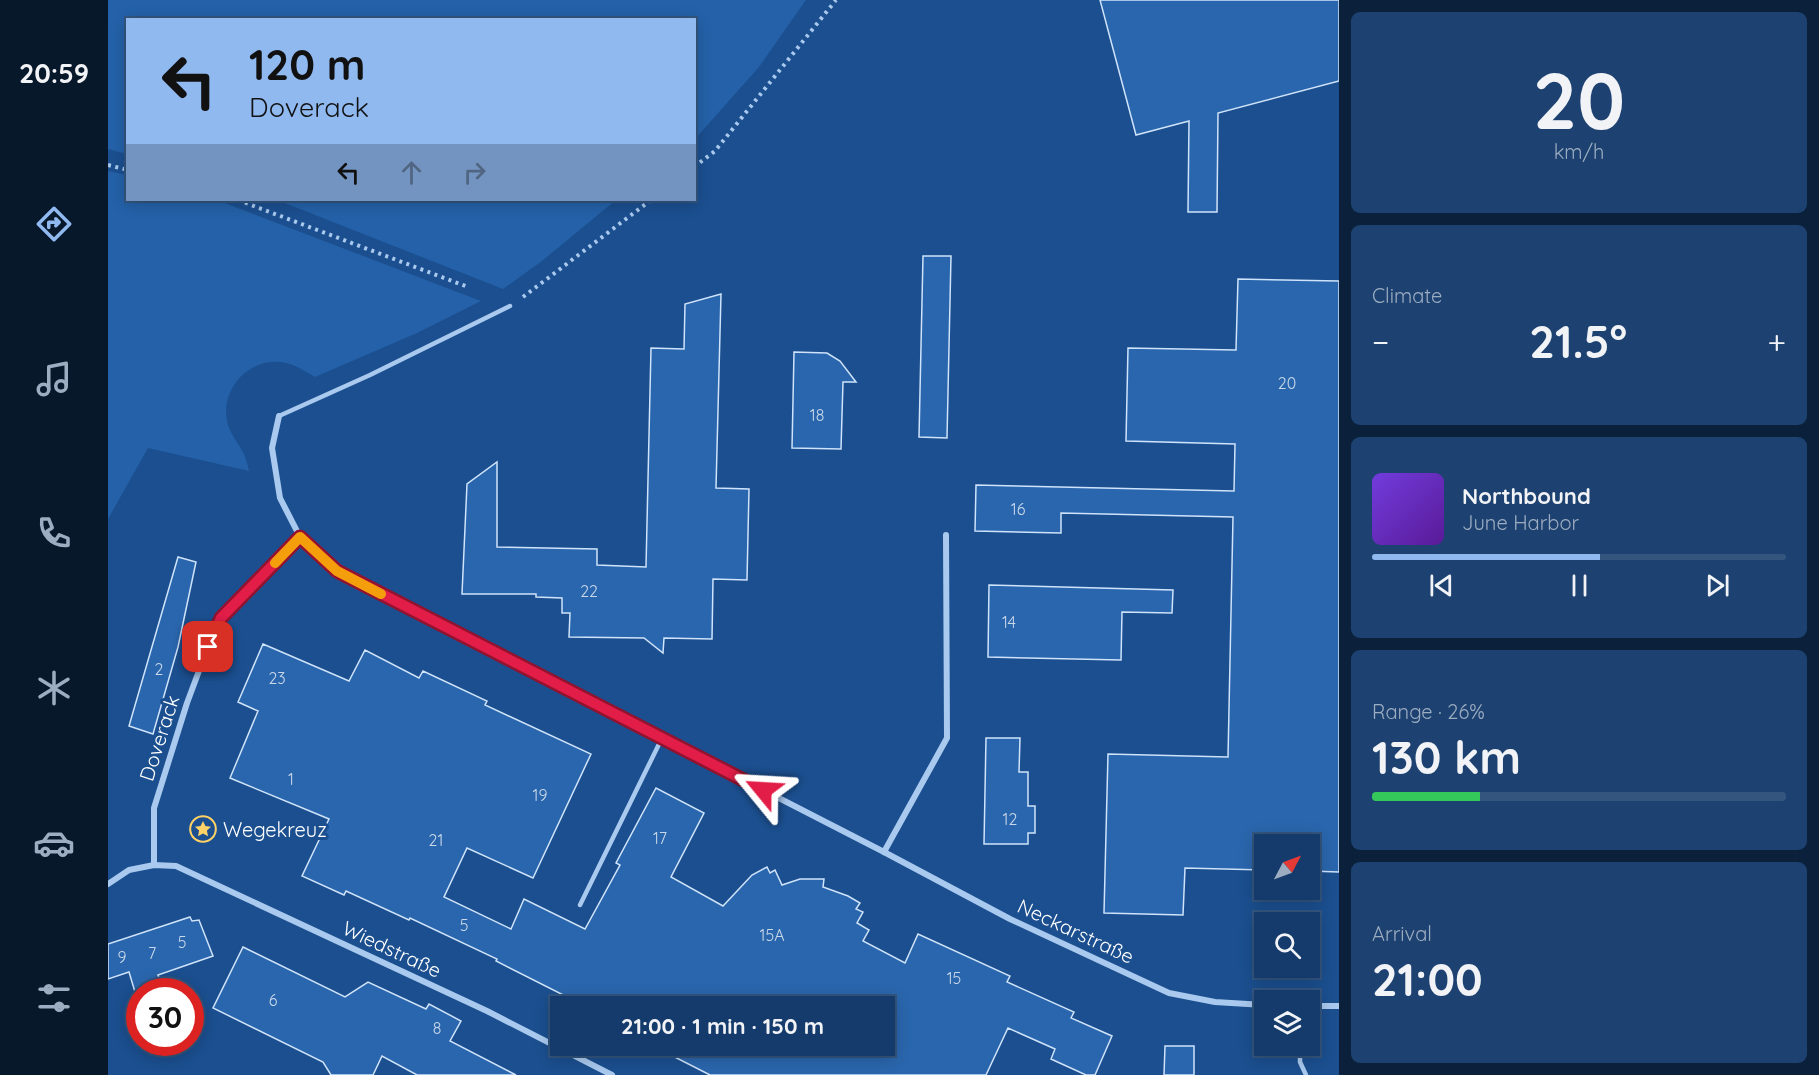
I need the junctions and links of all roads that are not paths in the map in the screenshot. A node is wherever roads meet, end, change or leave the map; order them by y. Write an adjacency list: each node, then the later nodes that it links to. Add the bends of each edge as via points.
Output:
1 (510, 306): 2 (lane)
2 (279, 416): 4 (street, Neckarstraße, via 272,448 280,498)
3 (946, 535): 6 (street, via 947,738)
4 (300, 537): 5 (street, Neckarstraße, via 337,571); 7 (street, Doverack, via 215,628 154,808)
5 (662, 738): 6 (street, Neckarstraße); 9 (lane)
6 (884, 852): 10 (street, Neckarstraße, via 1010,919 1169,993)
7 (154, 865): 8 (street, via 129,870); 14 (street, Wiedstraße, via 187,871 487,1011)
8 (108, 884)
9 (580, 905)
10 (1254, 1004)
11 (1320, 1006): 12 (street)
12 (1339, 1006)
13 (1300, 1056): 15 (lane)
14 (612, 1075)
15 (1306, 1075)

